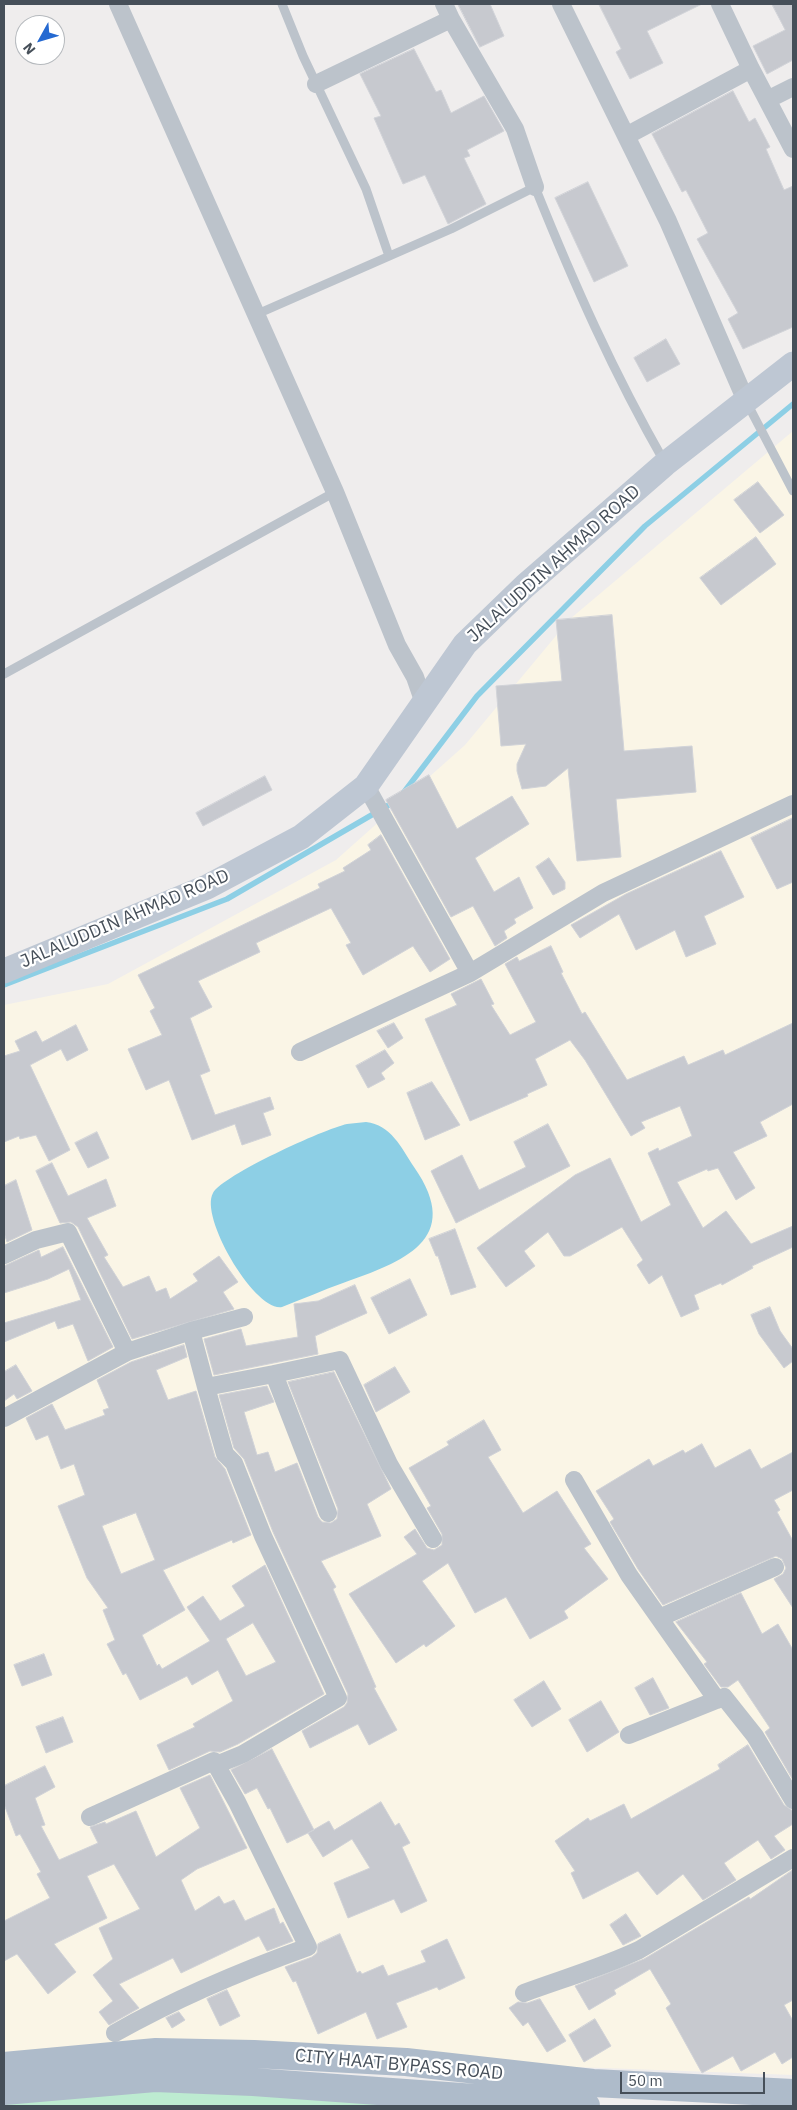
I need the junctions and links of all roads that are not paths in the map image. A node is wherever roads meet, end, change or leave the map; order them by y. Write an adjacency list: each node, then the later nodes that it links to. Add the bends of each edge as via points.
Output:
1 (118, 4): 14 (street)
2 (282, 4): 7 (lane)
3 (561, 4): 10 (street)
4 (720, 4): 6 (street)
5 (448, 11): 7 (street); 12 (street, via 515,129)
6 (751, 69): 9 (street); 10 (street)
7 (316, 84): 13 (lane, via 366,189)
8 (793, 87): 9 (street)
9 (769, 99): 11 (street)
10 (626, 136): 16 (street, via 668,221)
11 (793, 149)
12 (535, 187): 13 (lane); 17 (lane, via 578,295 629,400)
13 (388, 256): 14 (lane)
14 (255, 315): 19 (street)
15 (793, 364): 16 (street, JALALUDDIN AHMAD ROAD)
16 (746, 401): 17 (street, JALALUDDIN AHMAD ROAD); 18 (lane)
17 (665, 464): 21 (street, JALALUDDIN AHMAD ROAD, via 525,586 465,644)
18 (793, 491)
19 (335, 492): 20 (lane); 21 (street)
20 (4, 674)
21 (424, 703): 22 (street, JALALUDDIN AHMAD ROAD)
22 (366, 786): 24 (street, JALALUDDIN AHMAD ROAD, via 301,836 207,887); 25 (street)
23 (793, 804): 25 (street, via 603,893)
24 (6, 967)
25 (470, 973): 26 (street)
26 (300, 1052)
27 (4, 1255): 30 (street, via 36,1240 68,1232)
28 (244, 1317): 29 (street)
29 (191, 1331): 30 (street); 32 (street)
30 (127, 1352): 33 (street)
31 (274, 1374): 32 (street); 35 (street); 36 (street, via 340,1360 389,1464)
32 (206, 1387): 41 (street, via 225,1454 234,1463 263,1536 338,1698 243,1754)
33 (4, 1418)
34 (574, 1480): 38 (street, via 629,1575)
35 (328, 1513)
36 (433, 1539)
37 (775, 1567): 38 (street)
38 (659, 1618): 39 (street)
39 (717, 1700): 40 (street); 42 (street, via 724,1697 755,1736)
40 (629, 1735)
41 (216, 1765): 43 (street, via 214,1761); 46 (street, via 308,1947 240,1971)
42 (793, 1800)
43 (90, 1817)
44 (793, 1858): 45 (street, via 640,1950)
45 (524, 1993)
46 (115, 2033)
47 (4, 2066): 49 (main road, CITY HAAT BYPASS ROAD, via 156,2052 254,2054 406,2062 593,2083)
48 (4, 2091): 50 (main road, CITY HAAT BYPASS ROAD, via 155,2078)
49 (793, 2093)
50 (577, 2106)

